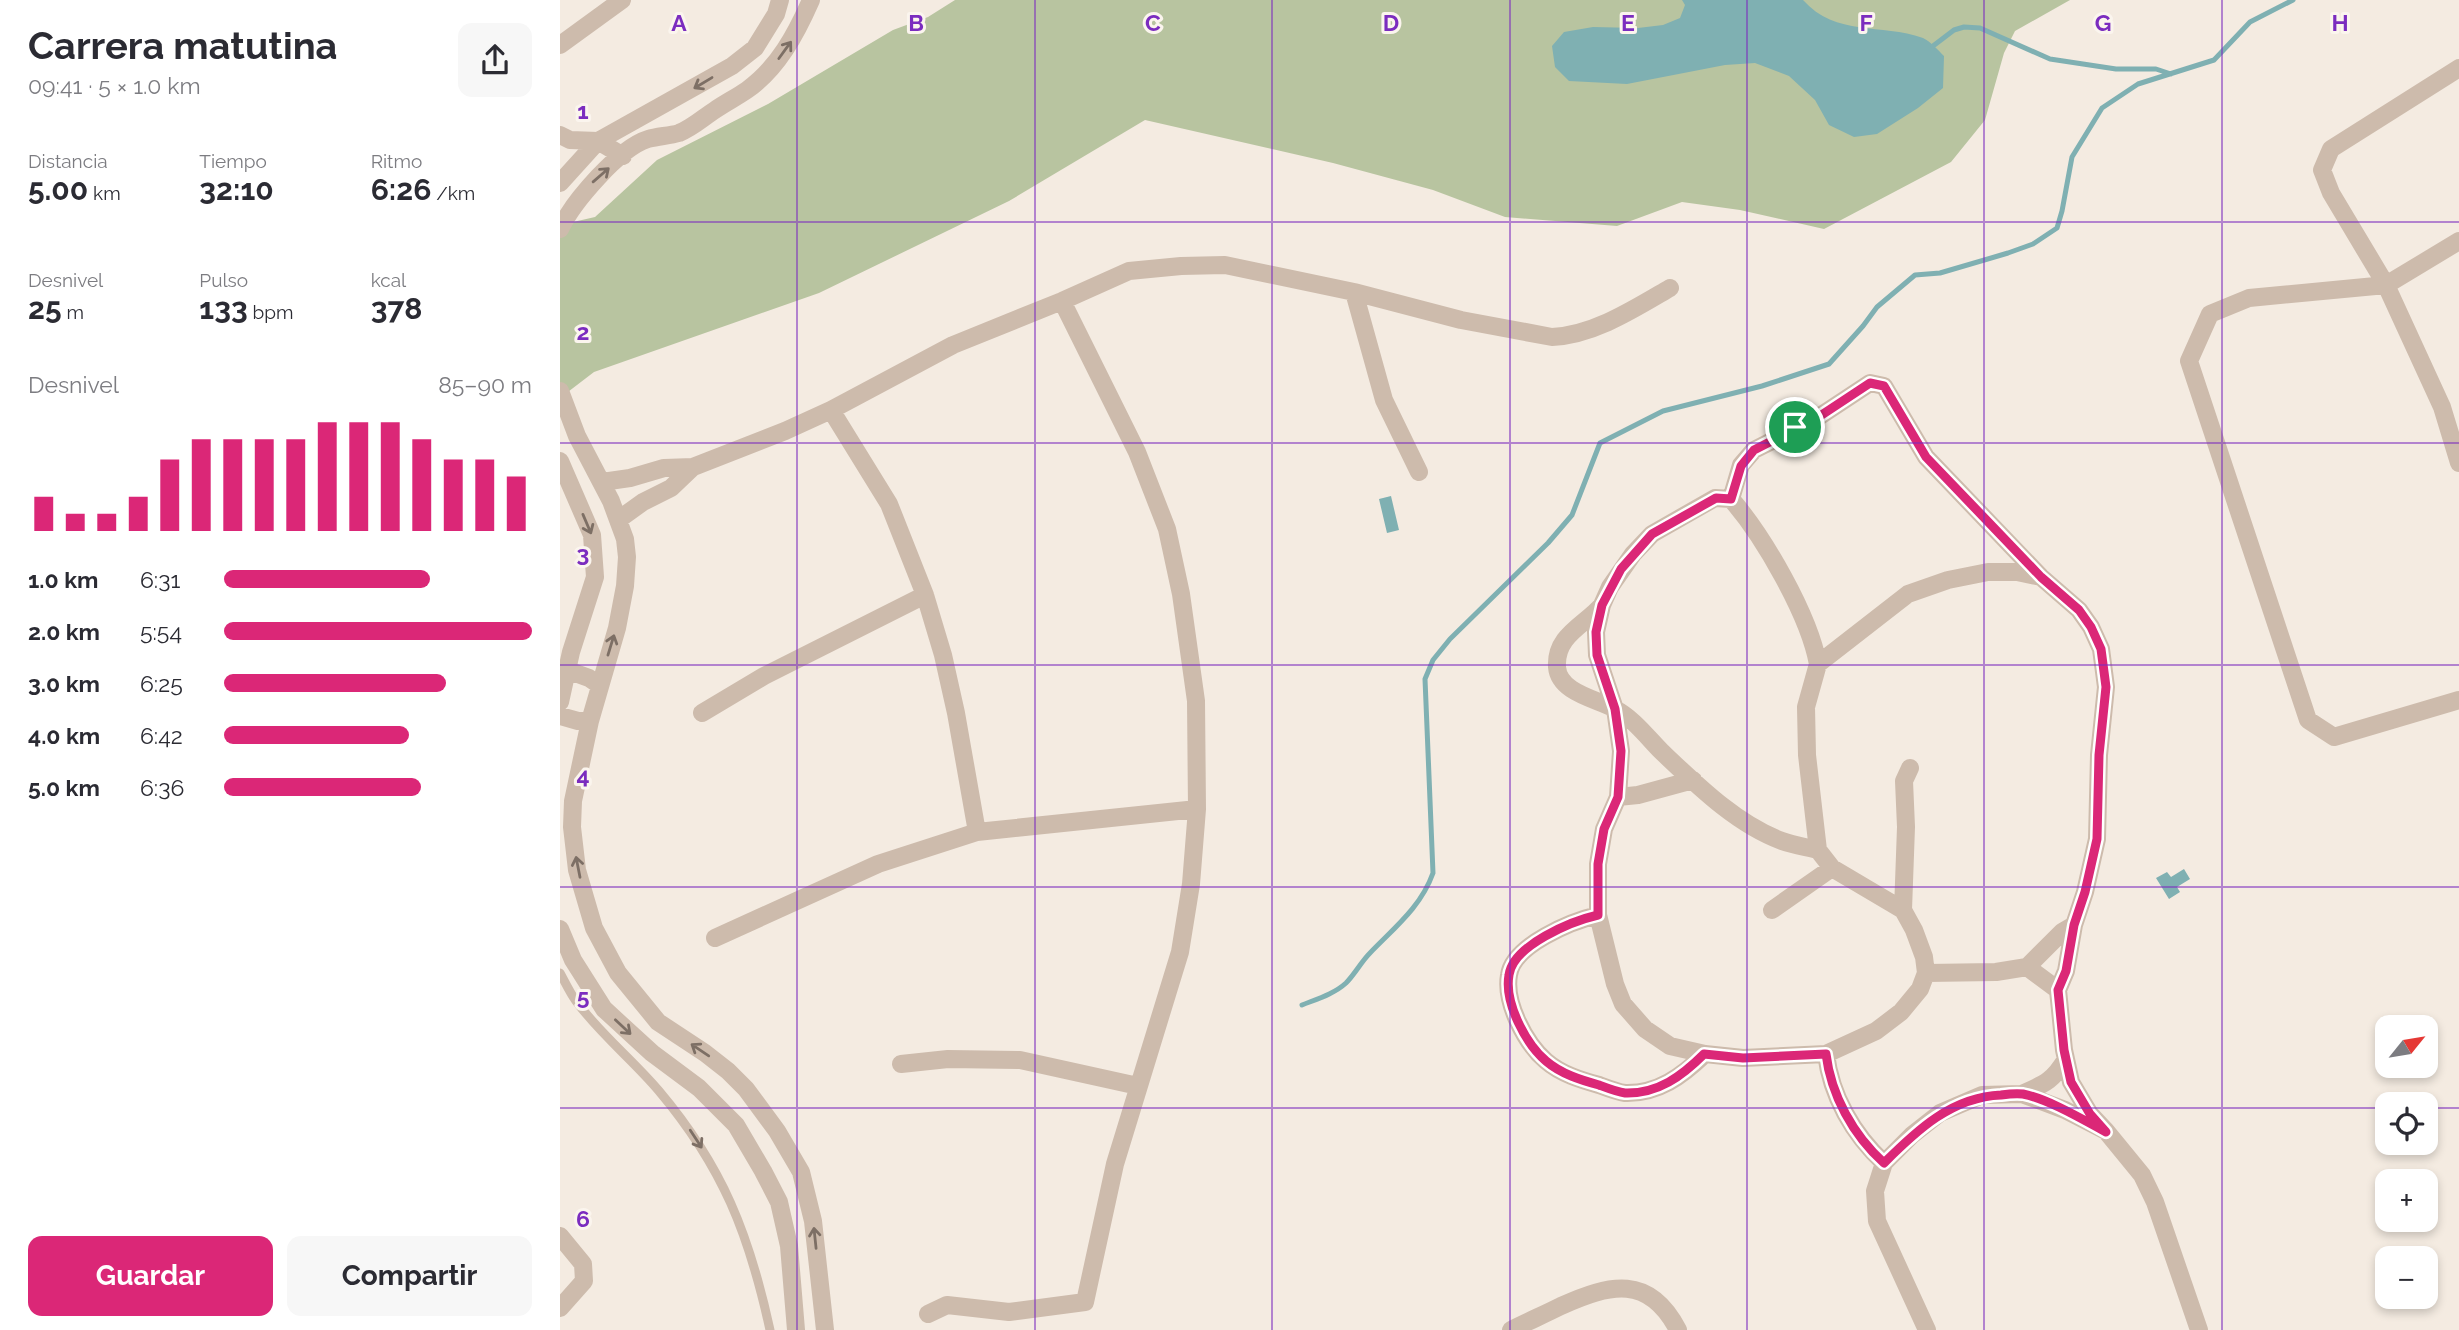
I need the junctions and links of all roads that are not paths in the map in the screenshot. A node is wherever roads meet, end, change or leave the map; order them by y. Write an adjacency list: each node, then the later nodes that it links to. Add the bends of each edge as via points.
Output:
1 (622, 0): 4 (street)
2 (780, 0): 7 (street, one-way to 7, via 755,48 740,60)
3 (811, 0): 8 (street, one-way to 3, via 646,139 680,132 748,90 788,46)
4 (560, 45)
5 (2459, 68): 12 (street, via 2332,149 2322,170)
6 (560, 135): 7 (street)
7 (598, 141): 8 (street); 9 (street)
8 (623, 156): 10 (street, one-way to 8, via 593,182)
9 (560, 183)
10 (560, 229)
11 (2459, 241): 12 (street)
12 (2386, 285): 19 (street, via 2442,407); 31 (street, via 2249,298 2210,314 2189,361 2308,720 2334,737)
13 (1670, 288): 14 (street, via 1636,308 1565,337 1461,320)
14 (1354, 292): 15 (street, via 1225,265 1181,266 1129,271); 21 (street, via 1384,400)
15 (1062, 301): 17 (street, via 953,345); 40 (street, via 1138,452 1167,529 1196,701)
16 (560, 391): 22 (street)
17 (831, 410): 20 (street); 26 (street, via 889,504)
18 (560, 461): 29 (street, one-way to 29, via 592,535 595,559 595,577)
19 (2459, 463)
20 (693, 467): 22 (street, via 664,468); 24 (street, via 671,488)
21 (1419, 472)
22 (602, 482): 24 (street)
23 (1731, 499): 25 (street, via 1741,466 1754,450 1817,418 1870,383 1884,386 1926,457); 27 (street, via 1716,498 1652,534 1621,569); 28 (street, via 1765,545 1798,608)
24 (618, 520): 30 (street, one-way to 24, via 625,586 627,558)
25 (2041, 577): 28 (street, via 1988,572 1908,594); 47 (street, via 2079,610 2091,627 2105,666 2097,839)
26 (925, 595): 34 (street, via 764,676); 41 (street, via 956,713)
27 (1602, 605): 33 (street, via 1597,655); 33 (street, via 1567,635 1557,669 1566,684 1582,696)
28 (1818, 664): 42 (street, via 1806,707)
29 (567, 670): 30 (street); 32 (street)
30 (598, 685): 36 (street)
31 (2459, 700)
32 (560, 702)
33 (1615, 709): 38 (street); 39 (street, via 1621,751)
34 (702, 713)
35 (560, 716): 36 (street)
36 (590, 721): 64 (street, one-way to 36, via 801,1172 777,1131 729,1071 658,1023 618,973 594,928 577,870 572,827)
37 (1910, 768): 45 (street, via 1904,781)
38 (1693, 780): 39 (street); 42 (street, via 1781,841)
39 (1618, 797): 46 (street, via 1604,829 1598,864)
40 (1197, 809): 41 (street); 58 (street, via 1180,952)
41 (977, 832): 49 (street, via 878,864)
42 (1818, 850): 43 (street)
43 (1832, 868): 44 (street); 45 (street)
44 (1772, 910)
45 (1903, 910): 52 (street, via 1924,957)
46 (1598, 915): 54 (street, via 1623,1004 1645,1029 1670,1046); 54 (street, via 1547,934 1521,953 1508,974 1511,1004 1522,1032 1545,1061 1568,1075 1624,1093 1674,1081)
47 (2074, 925): 50 (street); 53 (street)
48 (560, 929): 63 (street, one-way to 63, via 573,960 604,1009 736,1125 779,1202)
49 (715, 938)
50 (2027, 967): 52 (street); 53 (street)
51 (560, 973): 67 (lane, one-way to 67, via 575,1000 693,1133 722,1181 744,1235)
52 (1926, 973): 55 (street, via 1920,989 1901,1012 1876,1031)
53 (2058, 990): 56 (street)
54 (1704, 1054): 55 (street, via 1743,1058)
55 (1826, 1054): 61 (street, via 1842,1110)
56 (2066, 1059): 59 (street, via 2049,1082); 60 (street, via 2071,1082)
57 (901, 1064): 58 (street, via 1020,1060)
58 (1138, 1086): 66 (street, via 1115,1164 1085,1302 1009,1312 947,1305)
59 (2022, 1094): 60 (street); 61 (street, via 1982,1096 1940,1113)
60 (2106, 1132): 73 (street, via 2142,1175 2155,1202)
61 (1884, 1163): 72 (street, via 1875,1191 1877,1221)
62 (560, 1237): 65 (street, via 583,1264 584,1281)
63 (792, 1277): 64 (street); 68 (street)
64 (820, 1277): 69 (street)
65 (560, 1308)
66 (928, 1314)
67 (770, 1330)
68 (796, 1330)
69 (825, 1330)
70 (1511, 1330): 71 (street, via 1595,1291 1623,1288 1649,1295 1668,1311)
71 (1678, 1330)
72 (1927, 1330)
73 (2199, 1330)

